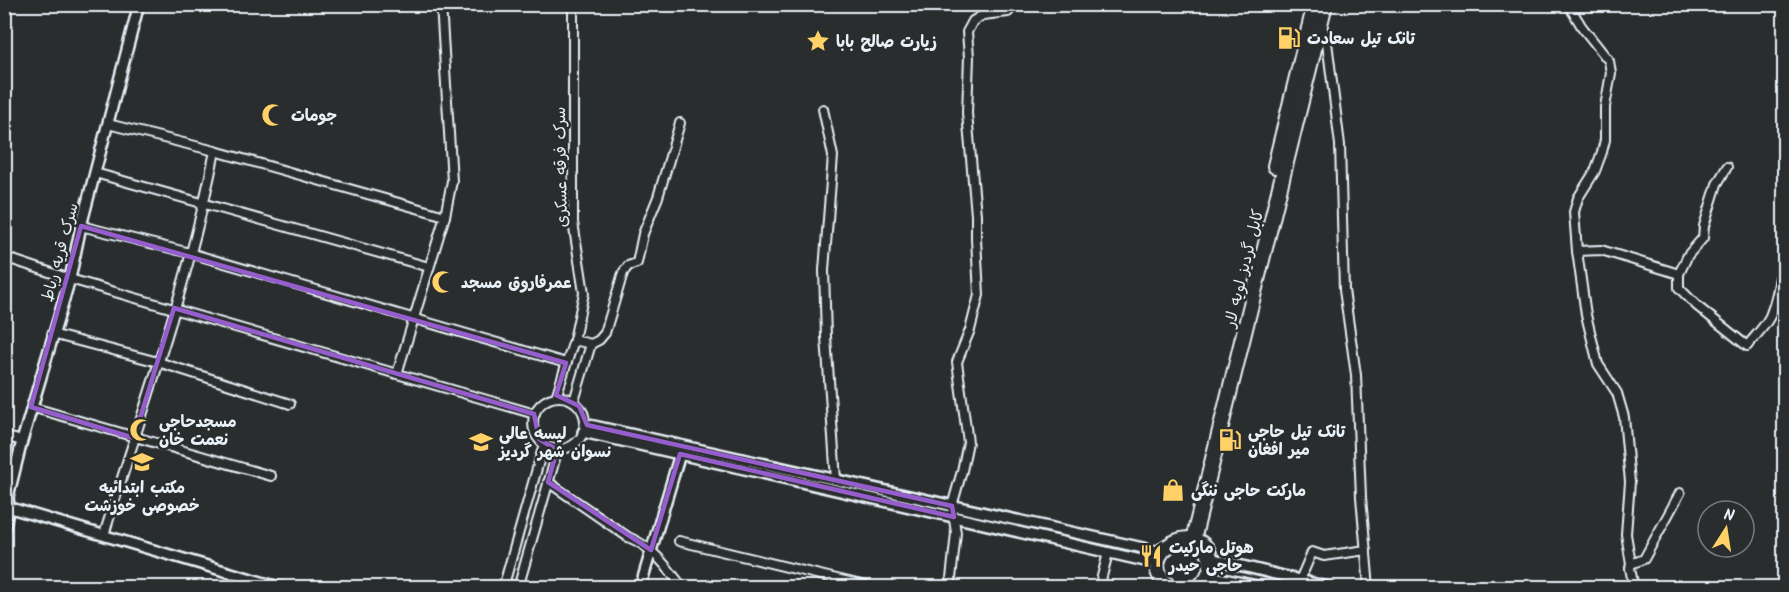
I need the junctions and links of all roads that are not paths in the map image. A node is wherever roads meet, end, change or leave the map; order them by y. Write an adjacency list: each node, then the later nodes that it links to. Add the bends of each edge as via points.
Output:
1 (139, 4): 11 (street, سرک قریه رباط)
2 (441, 4): 16 (street, via 452,181)
3 (573, 4): 28 (street, سرک فرقه عسکری, via 573,222 584,293)
4 (1015, 4): 50 (street, via 1008,12 983,15 973,21 967,32 967,112 979,295 957,362 968,442)
5 (1315, 4): 54 (highway, کابل گردیز لویه لار)
6 (1325, 4): 8 (highway, کابل گردیز لویه لار)
7 (1568, 4): 18 (street, via 1608,61 1611,74 1602,152 1574,213)
8 (1321, 21): 54 (highway, کابل گردیز لویه لار); 57 (street, via 1340,145 1344,290 1356,375)
9 (823, 109): 46 (street, via 833,156 824,270)
10 (680, 123): 29 (street, via 637,263 623,273 605,333)
11 (108, 124): 12 (street); 14 (street, سرک قریه رباط)
12 (215, 151): 15 (street); 16 (street)
13 (1727, 167): 23 (street, via 1717,184 1703,238 1688,255)
14 (95, 173): 15 (street); 17 (street, سرک قریه رباط)
15 (204, 203): 20 (street); 22 (street)
16 (445, 216): 22 (street)
17 (81, 226): 20 (street); 24 (street, سرک قریه رباط)
18 (1577, 251): 23 (street, via 1601,250); 61 (street, via 1598,364 1617,393 1624,417 1630,482 1626,534)
19 (1785, 252): 23 (street, via 1769,318 1747,346 1679,288)
20 (190, 253): 25 (street); 26 (street)
21 (4, 257): 24 (street)
22 (429, 267): 26 (street)
23 (1679, 274)
24 (70, 279): 25 (street); 27 (street, سرک قریه رباط)
25 (174, 308): 30 (street); 32 (street)
26 (413, 319): 31 (street); 32 (street)
27 (52, 334): 30 (street); 36 (street, سرک قریه رباط)
28 (574, 340): 29 (street); 31 (street, سرک فرقه عسکری)
29 (591, 344): 34 (street)
30 (158, 362): 35 (street); 40 (street)
31 (566, 363): 33 (street, سرک فرقه عسکری)
32 (397, 374): 37 (street)
33 (555, 397): 34 (street); 37 (street, via 543,402)
34 (574, 401): 38 (street, via 583,411)
35 (290, 404)
36 (31, 407): 40 (street); 41 (street, سرک قریه رباط)
37 (535, 414): 42 (street, via 535,432)
38 (584, 428): 43 (street, via 573,444); 44 (street); 46 (street)
39 (4, 436): 41 (street)
40 (134, 438): 45 (street); 53 (street)
41 (22, 441): 49 (street, سرک قریه رباط)
42 (544, 444): 43 (street); 66 (street)
43 (558, 448): 47 (street)
44 (680, 454): 51 (street); 56 (street)
45 (271, 476)
46 (836, 480): 50 (street)
47 (548, 482): 56 (street); 67 (street)
48 (1680, 494): 61 (street, via 1644,559)
49 (7, 506): 52 (street, سرک قریه رباط); 53 (street)
50 (952, 506): 51 (street); 59 (street)
51 (954, 517): 58 (street); 71 (street)
52 (4, 530)
53 (104, 535): 65 (street)
54 (1188, 539): 59 (highway, via 1168,544); 60 (highway, via 1207,550)
55 (679, 541): 70 (street)
56 (651, 550): 68 (street); 69 (street)
57 (1366, 550): 63 (street, via 1324,556 1312,552); 76 (street)
58 (1108, 553): 59 (street); 72 (street)
59 (1160, 558): 73 (highway, via 1160,576)
60 (1210, 558): 62 (highway); 63 (street)
61 (1631, 564): 77 (street)
62 (1209, 576): 64 (street); 74 (highway)
63 (1300, 580): 75 (street)
64 (1265, 587)
65 (282, 588)
66 (503, 588)
67 (518, 588)
68 (640, 588)
69 (683, 588)
70 (874, 588)
71 (950, 588)
72 (1099, 588)
73 (1171, 588)
74 (1198, 588)
75 (1332, 588)
76 (1369, 588)
77 (1634, 588)

